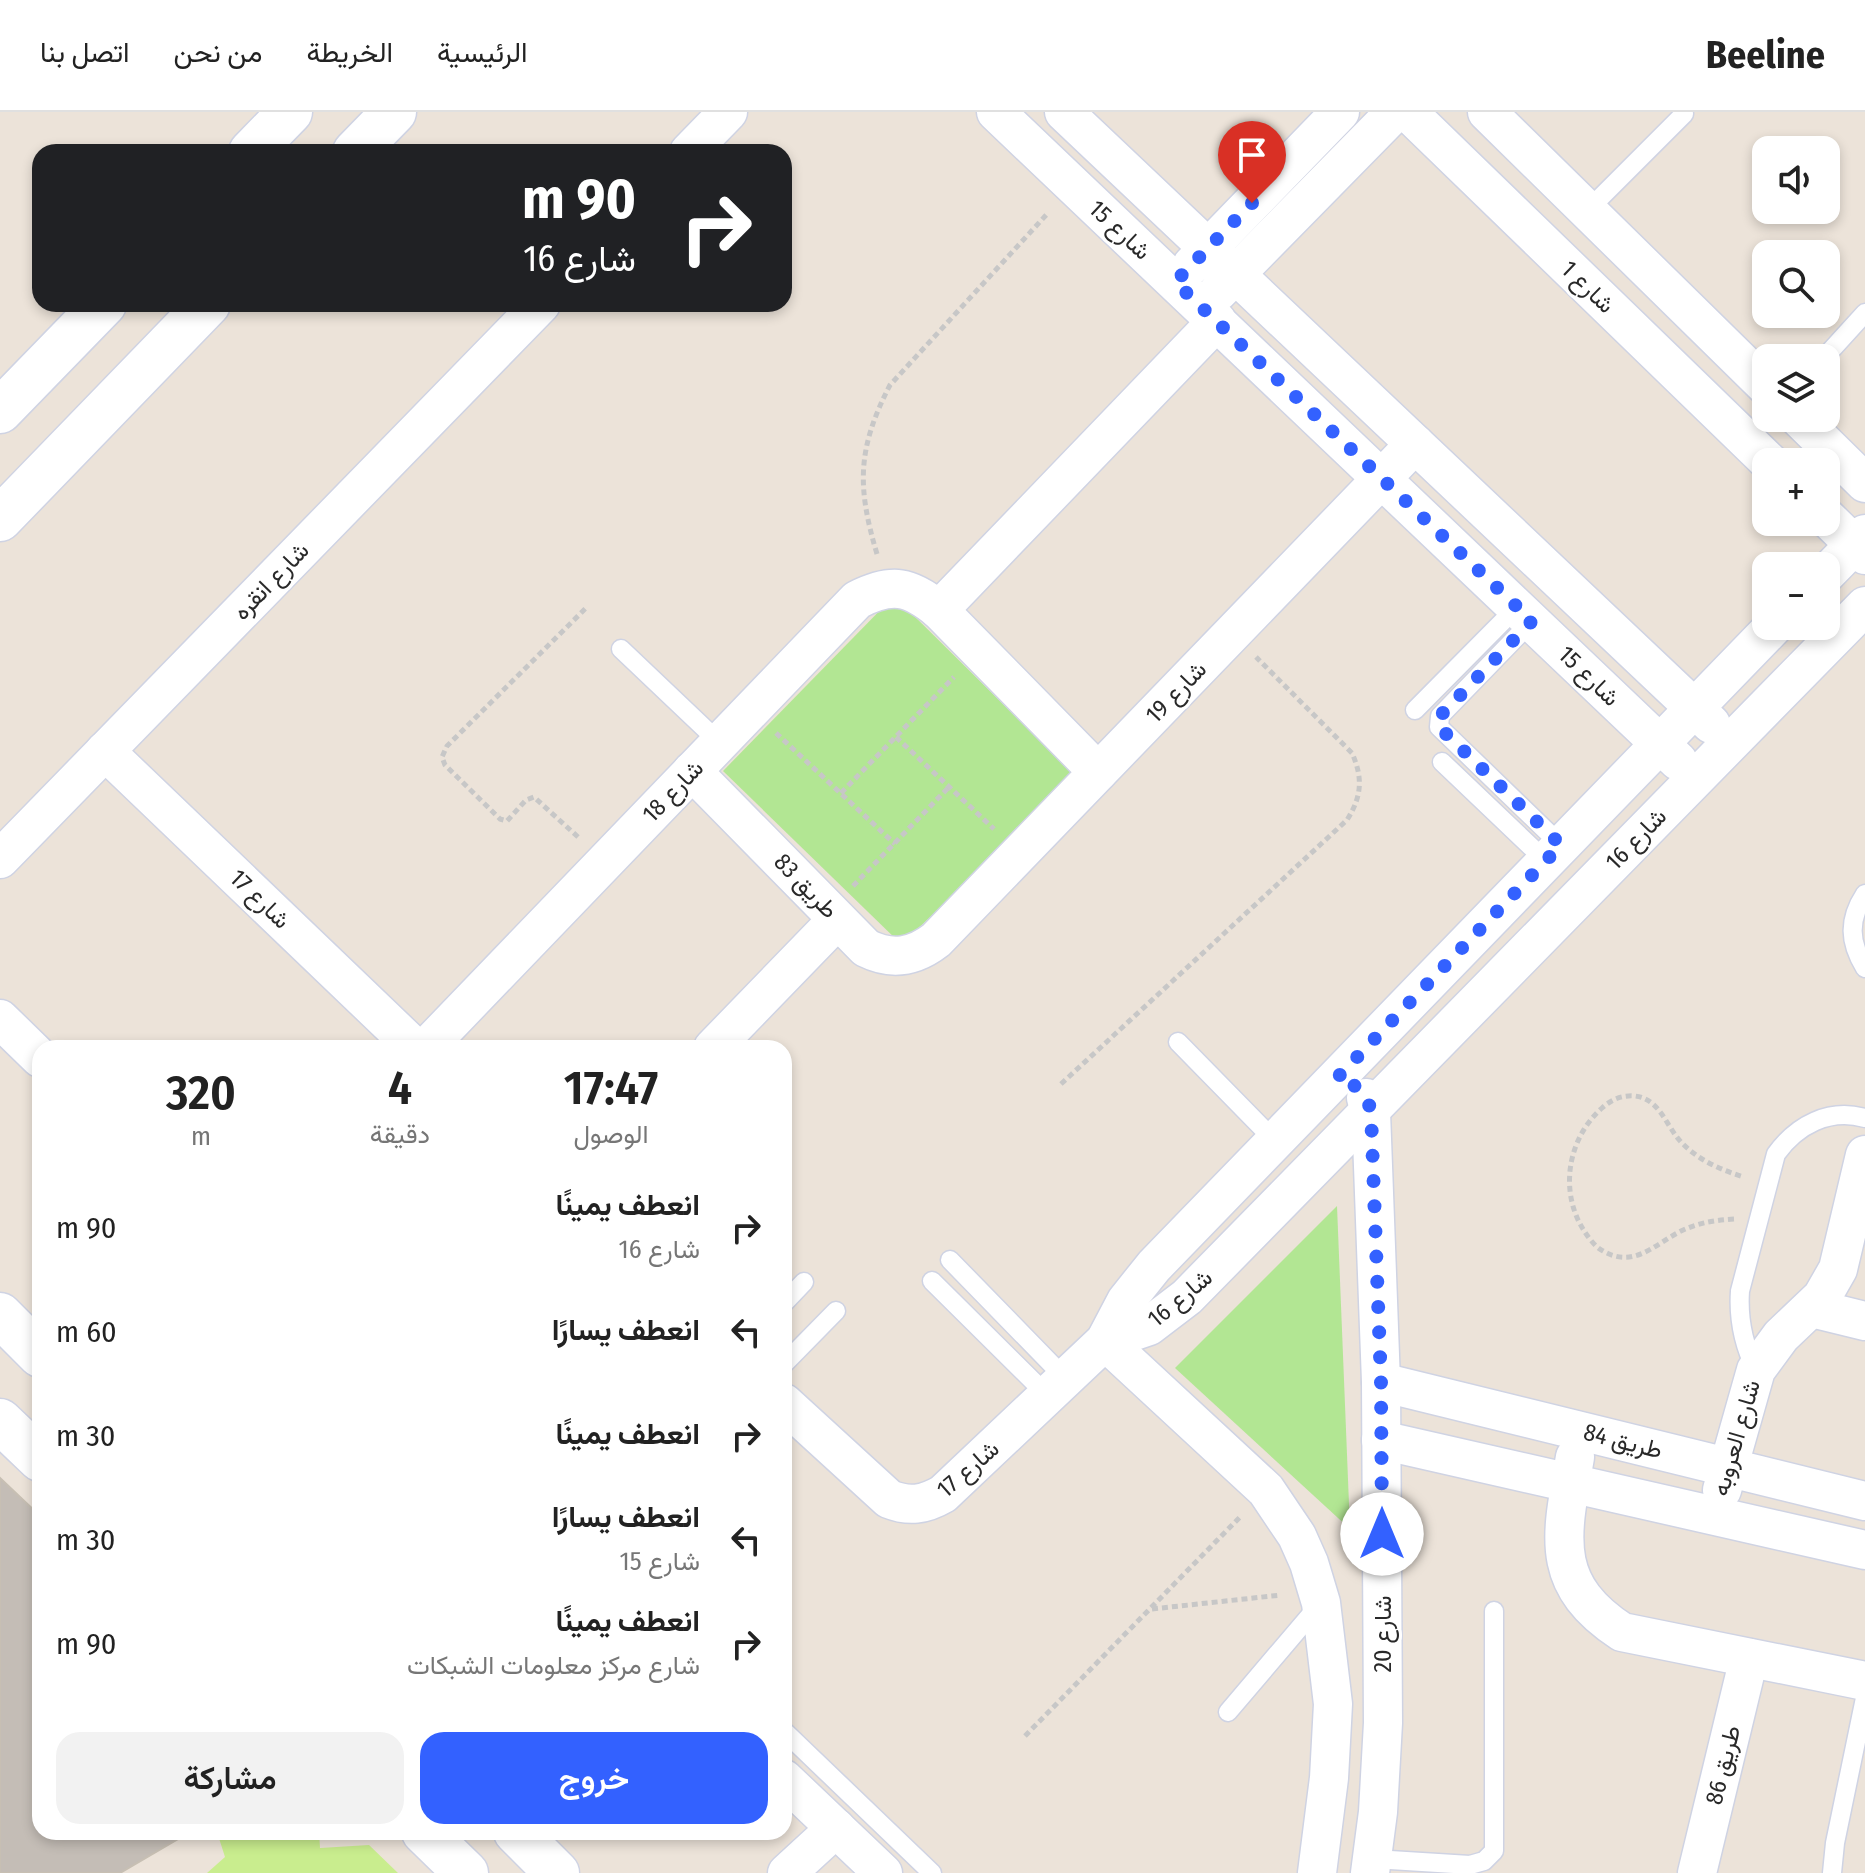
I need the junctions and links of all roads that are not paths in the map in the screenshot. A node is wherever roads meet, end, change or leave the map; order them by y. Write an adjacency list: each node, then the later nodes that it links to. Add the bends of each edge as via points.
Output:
1 (290, 112): 11 (street)
2 (394, 112): 12 (street)
3 (728, 112): 13 (street)
4 (996, 112): 17 (street, شارع 15)
5 (1064, 112): 15 (street, شارع 15)
6 (1340, 112): 15 (street)
7 (1395, 112): 16 (street)
8 (1408, 112): 28 (street, شارع 1)
9 (1487, 112): 14 (street)
10 (1684, 114): 14 (lane)
11 (259, 144)
12 (363, 144)
13 (697, 144)
14 (1587, 211): 24 (street)
15 (1208, 248): 16 (street, شارع 15); 17 (street)
16 (1236, 275): 22 (street); 27 (street, شارع 15)
17 (1175, 282): 22 (street, شارع 15)
18 (96, 312): 25 (street)
19 (200, 312): 31 (street)
20 (533, 312): 45 (street, شارع انقره)
21 (1865, 313): 23 (lane)
22 (1210, 315): 29 (street, شارع 15); 36 (street)
23 (1837, 344)
24 (1752, 372)
25 (0, 411)
26 (1813, 432): 30 (street)
27 (1415, 444): 29 (street, شارع 19); 40 (street, شارع 15)
28 (1755, 448)
29 (1381, 478): 37 (street, شارع 15); 48 (street, شارع 19)
30 (1865, 483)
31 (0, 519)
32 (1840, 528): 33 (street)
33 (1861, 545): 34 (street)
34 (1840, 562)
35 (1865, 606): 42 (street, شارع 16)
36 (939, 610): 43 (street, شارع 18, via 904,588 857,600); 48 (street)
37 (1524, 614): 41 (lane); 44 (street, شارع 15); 50 (lane, via 1440,716 1439,727)
38 (1760, 640): 40 (street, شارع 16)
39 (621, 649): 43 (lane)
40 (1694, 708): 42 (street, شارع 15); 44 (street, شارع 16)
41 (1415, 710)
42 (1730, 742): 49 (street, شارع 16)
43 (720, 743): 47 (street, شارع 18)
44 (1660, 743): 49 (street, شارع 15); 50 (street, شارع 16)
45 (105, 751): 51 (street, شارع انقره); 57 (street, شارع 17)
46 (1442, 762): 50 (lane)
47 (692, 771): 53 (street, طريق 83); 58 (street, شارع 18)
48 (1098, 772): 54 (street, شارع 19)
49 (1696, 777): 63 (street, شارع 16)
50 (1553, 853): 62 (street, شارع 16)
51 (0, 859)
52 (1865, 894): 55 (lane, via 1854,912 1851,932)
53 (834, 915): 54 (street, طريق 83, via 866,948 890,956 915,953); 59 (street)
54 (936, 940)
55 (1865, 968)
56 (0, 1019): 61 (street)
57 (407, 1040)
58 (434, 1040)
59 (720, 1040)
60 (1178, 1042): 65 (lane)
61 (32, 1050)
62 (1336, 1079): 63 (street, via 1364,1093); 65 (street, شارع 16)
63 (1371, 1112): 75 (street, شارع 16, via 1169,1313); 79 (street, شارع 20)
64 (1865, 1118): 78 (lane, via 1818,1119 1801,1127 1776,1154 1740,1291 1743,1339)
65 (1275, 1141): 75 (street, شارع 16, via 1140,1282)
66 (1865, 1155): 71 (street, شارع العروبه, via 1838,1269)
67 (950, 1260): 80 (lane)
68 (932, 1281): 80 (lane)
69 (804, 1282): 70 (lane)
70 (792, 1295)
71 (1812, 1308): 74 (street); 78 (street, شارع العروبه, via 1781,1336)
72 (836, 1311): 77 (lane)
73 (0, 1315): 76 (street)
74 (1865, 1321)
75 (1105, 1341): 80 (street, شارع 17); 91 (street, via 1266,1490 1297,1536)
76 (32, 1347)
77 (792, 1356)
78 (1756, 1370): 86 (street, شارع العروبه)
79 (1381, 1382): 83 (street, طريق 84); 84 (street, شارع 20)
80 (1057, 1387): 81 (street, شارع 17, via 943,1494 917,1505 902,1504 877,1491)
81 (792, 1411)
82 (0, 1421): 85 (street)
83 (1579, 1430): 86 (street, طريق 84); 87 (street)
84 (1381, 1440): 87 (street); 98 (street, شارع 20)
85 (32, 1451)
86 (1728, 1467): 88 (street, طريق 84); 89 (street, شارع العروبه)
87 (1571, 1481): 89 (street); 93 (street, via 1564,1552 1570,1577 1601,1618 1622,1632)
88 (1865, 1501)
89 (1715, 1515): 90 (street)
90 (1865, 1550)
91 (1320, 1596): 96 (lane); 97 (street)
92 (1494, 1611): 104 (lane, via 1494,1851 1470,1865)
93 (1749, 1658): 94 (street); 111 (street, طريق 86)
94 (1865, 1681)
95 (1865, 1698): 112 (lane)
96 (1228, 1712)
97 (1333, 1722): 98 (street); 110 (street)
98 (1383, 1723): 104 (street, شارع 20)
99 (792, 1739): 109 (lane)
100 (792, 1787): 101 (street)
101 (836, 1828): 107 (street); 108 (street)
102 (432, 1840): 105 (street)
103 (524, 1840): 106 (street)
104 (1372, 1866)
105 (466, 1873)
106 (557, 1873)
107 (787, 1873)
108 (883, 1873)
109 (932, 1873)
110 (1317, 1873)
111 (1697, 1873)
112 (1832, 1873)

